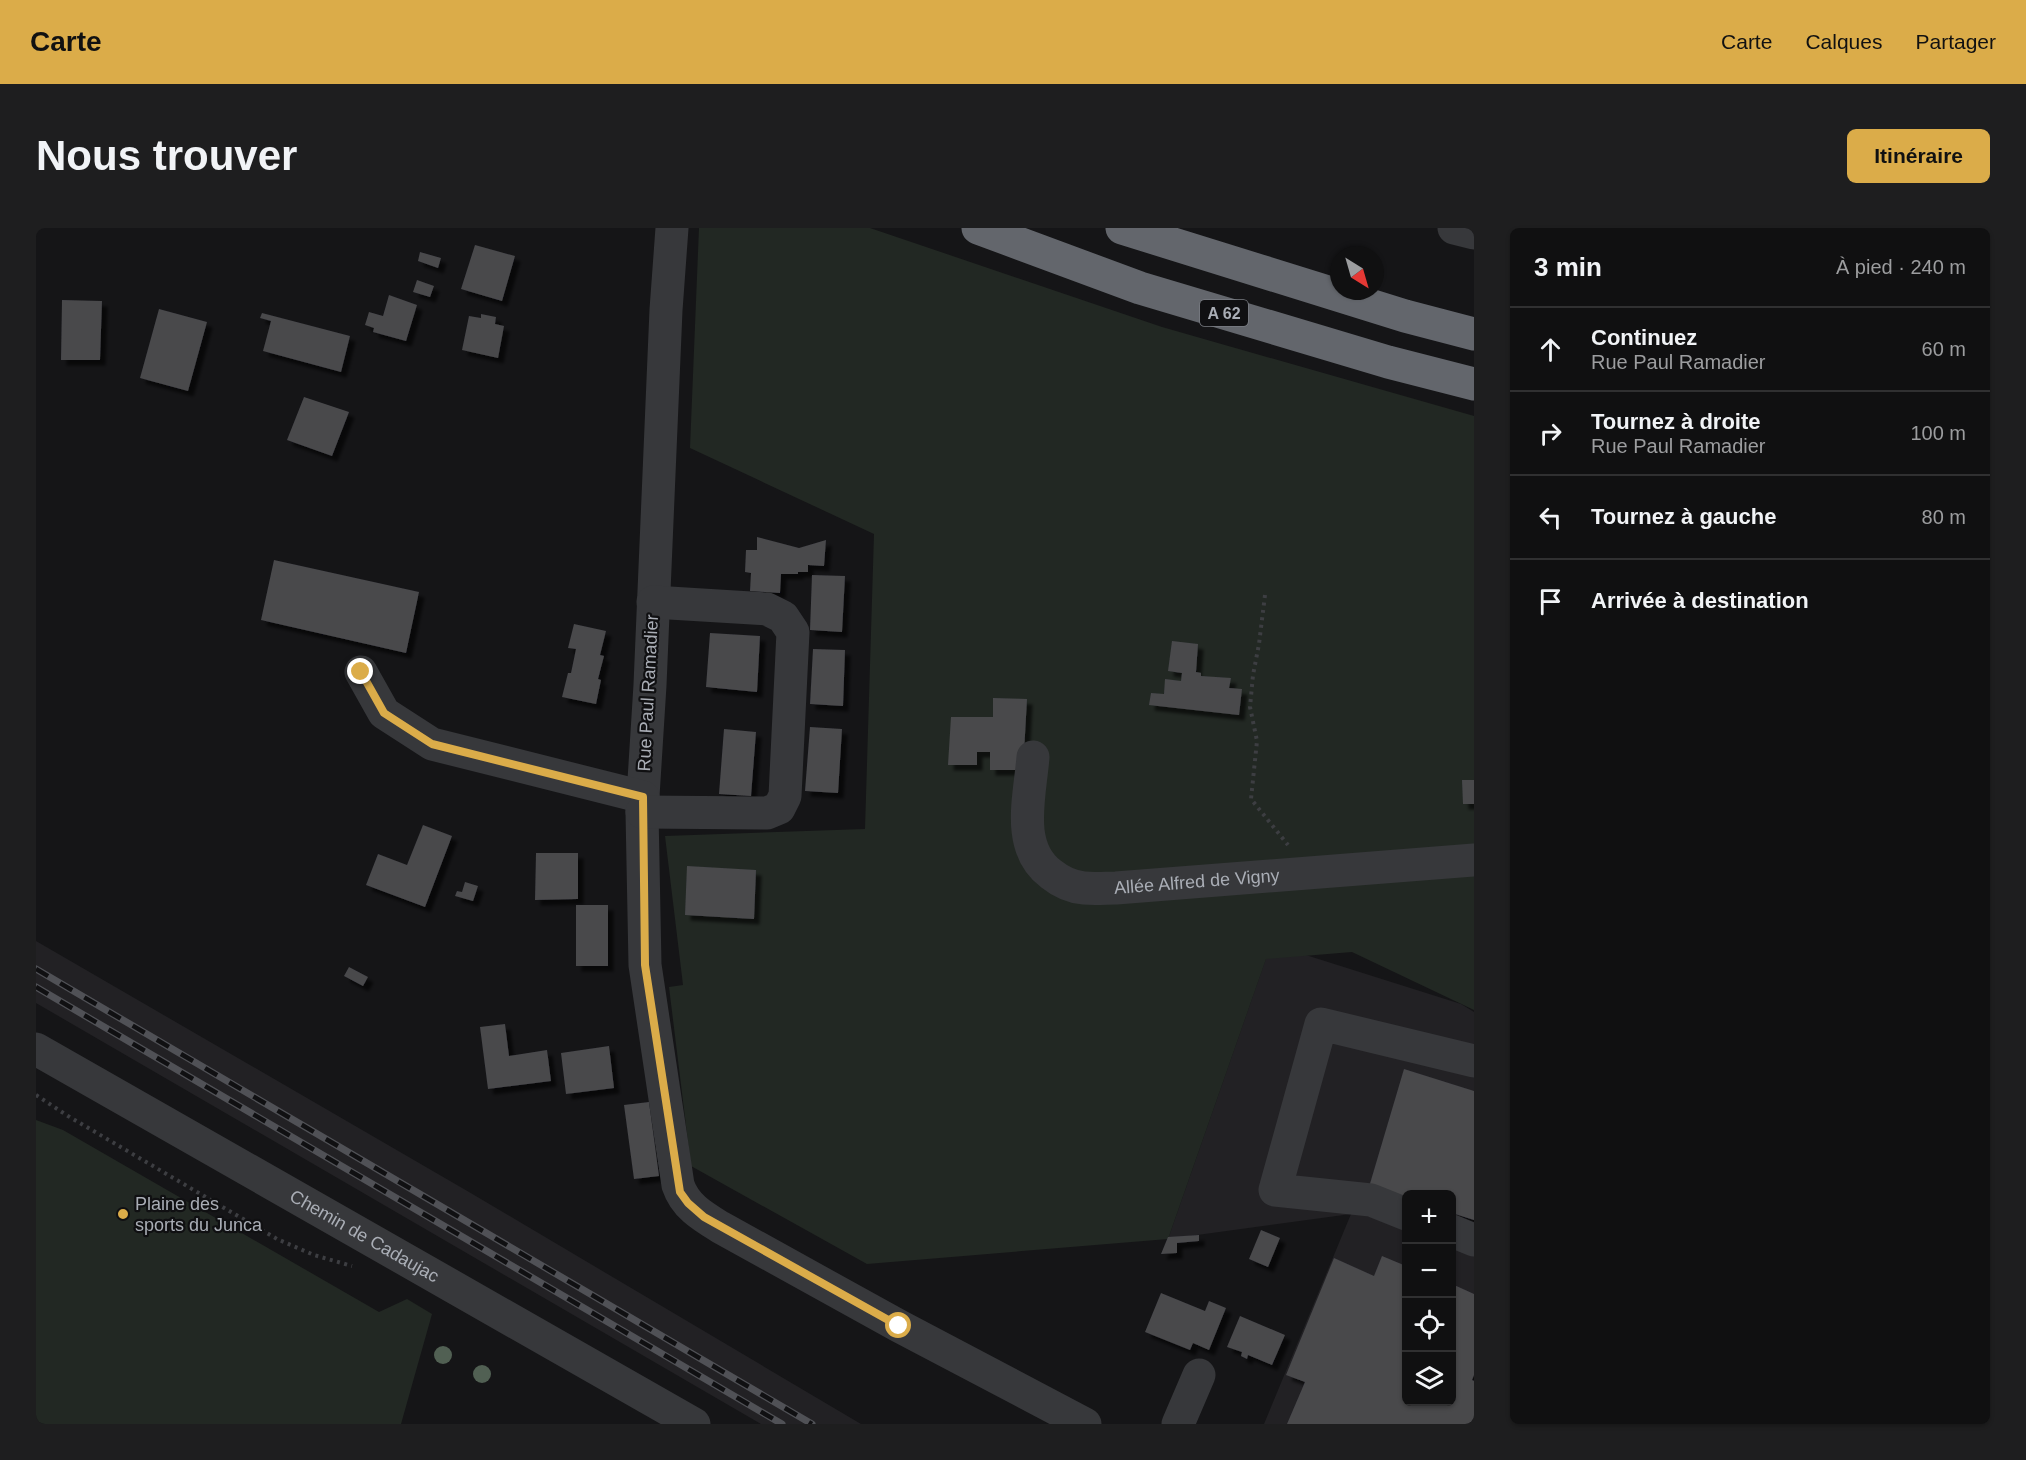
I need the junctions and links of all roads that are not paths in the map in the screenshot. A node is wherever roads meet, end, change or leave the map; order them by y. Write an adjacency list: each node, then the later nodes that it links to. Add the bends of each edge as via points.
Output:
1 (672, 228): 8 (street, Rue Paul Ramadier)
2 (978, 228): 7 (highway, A 62, via 1140,288)
3 (1122, 228): 6 (highway)
4 (1454, 228): 5 (street)
5 (1474, 233)
6 (1474, 334)
7 (1474, 384)
8 (653, 602): 11 (street, Rue Paul Ramadier); 11 (street, via 767,609 783,617 793,632 785,796 778,808 767,813)
9 (361, 672): 11 (street, via 384,713 432,744)
10 (1033, 757): 12 (street, Allée Alfred de Vigny, via 1027,832 1030,848 1040,866 1062,883 1083,888)
11 (642, 804): 20 (street, Rue Paul Ramadier, via 645,965 683,1197 695,1211 720,1227)
12 (1474, 860)
13 (40, 1057): 19 (street, Chemin de Cadaujac)
14 (1474, 1061): 15 (street, via 1321,1024 1275,1190 1371,1200)
15 (1402, 1212)
16 (1456, 1233): 17 (street)
17 (1474, 1240)
18 (1199, 1375): 21 (street)
19 (694, 1424)
20 (1084, 1424)
21 (1178, 1424)

